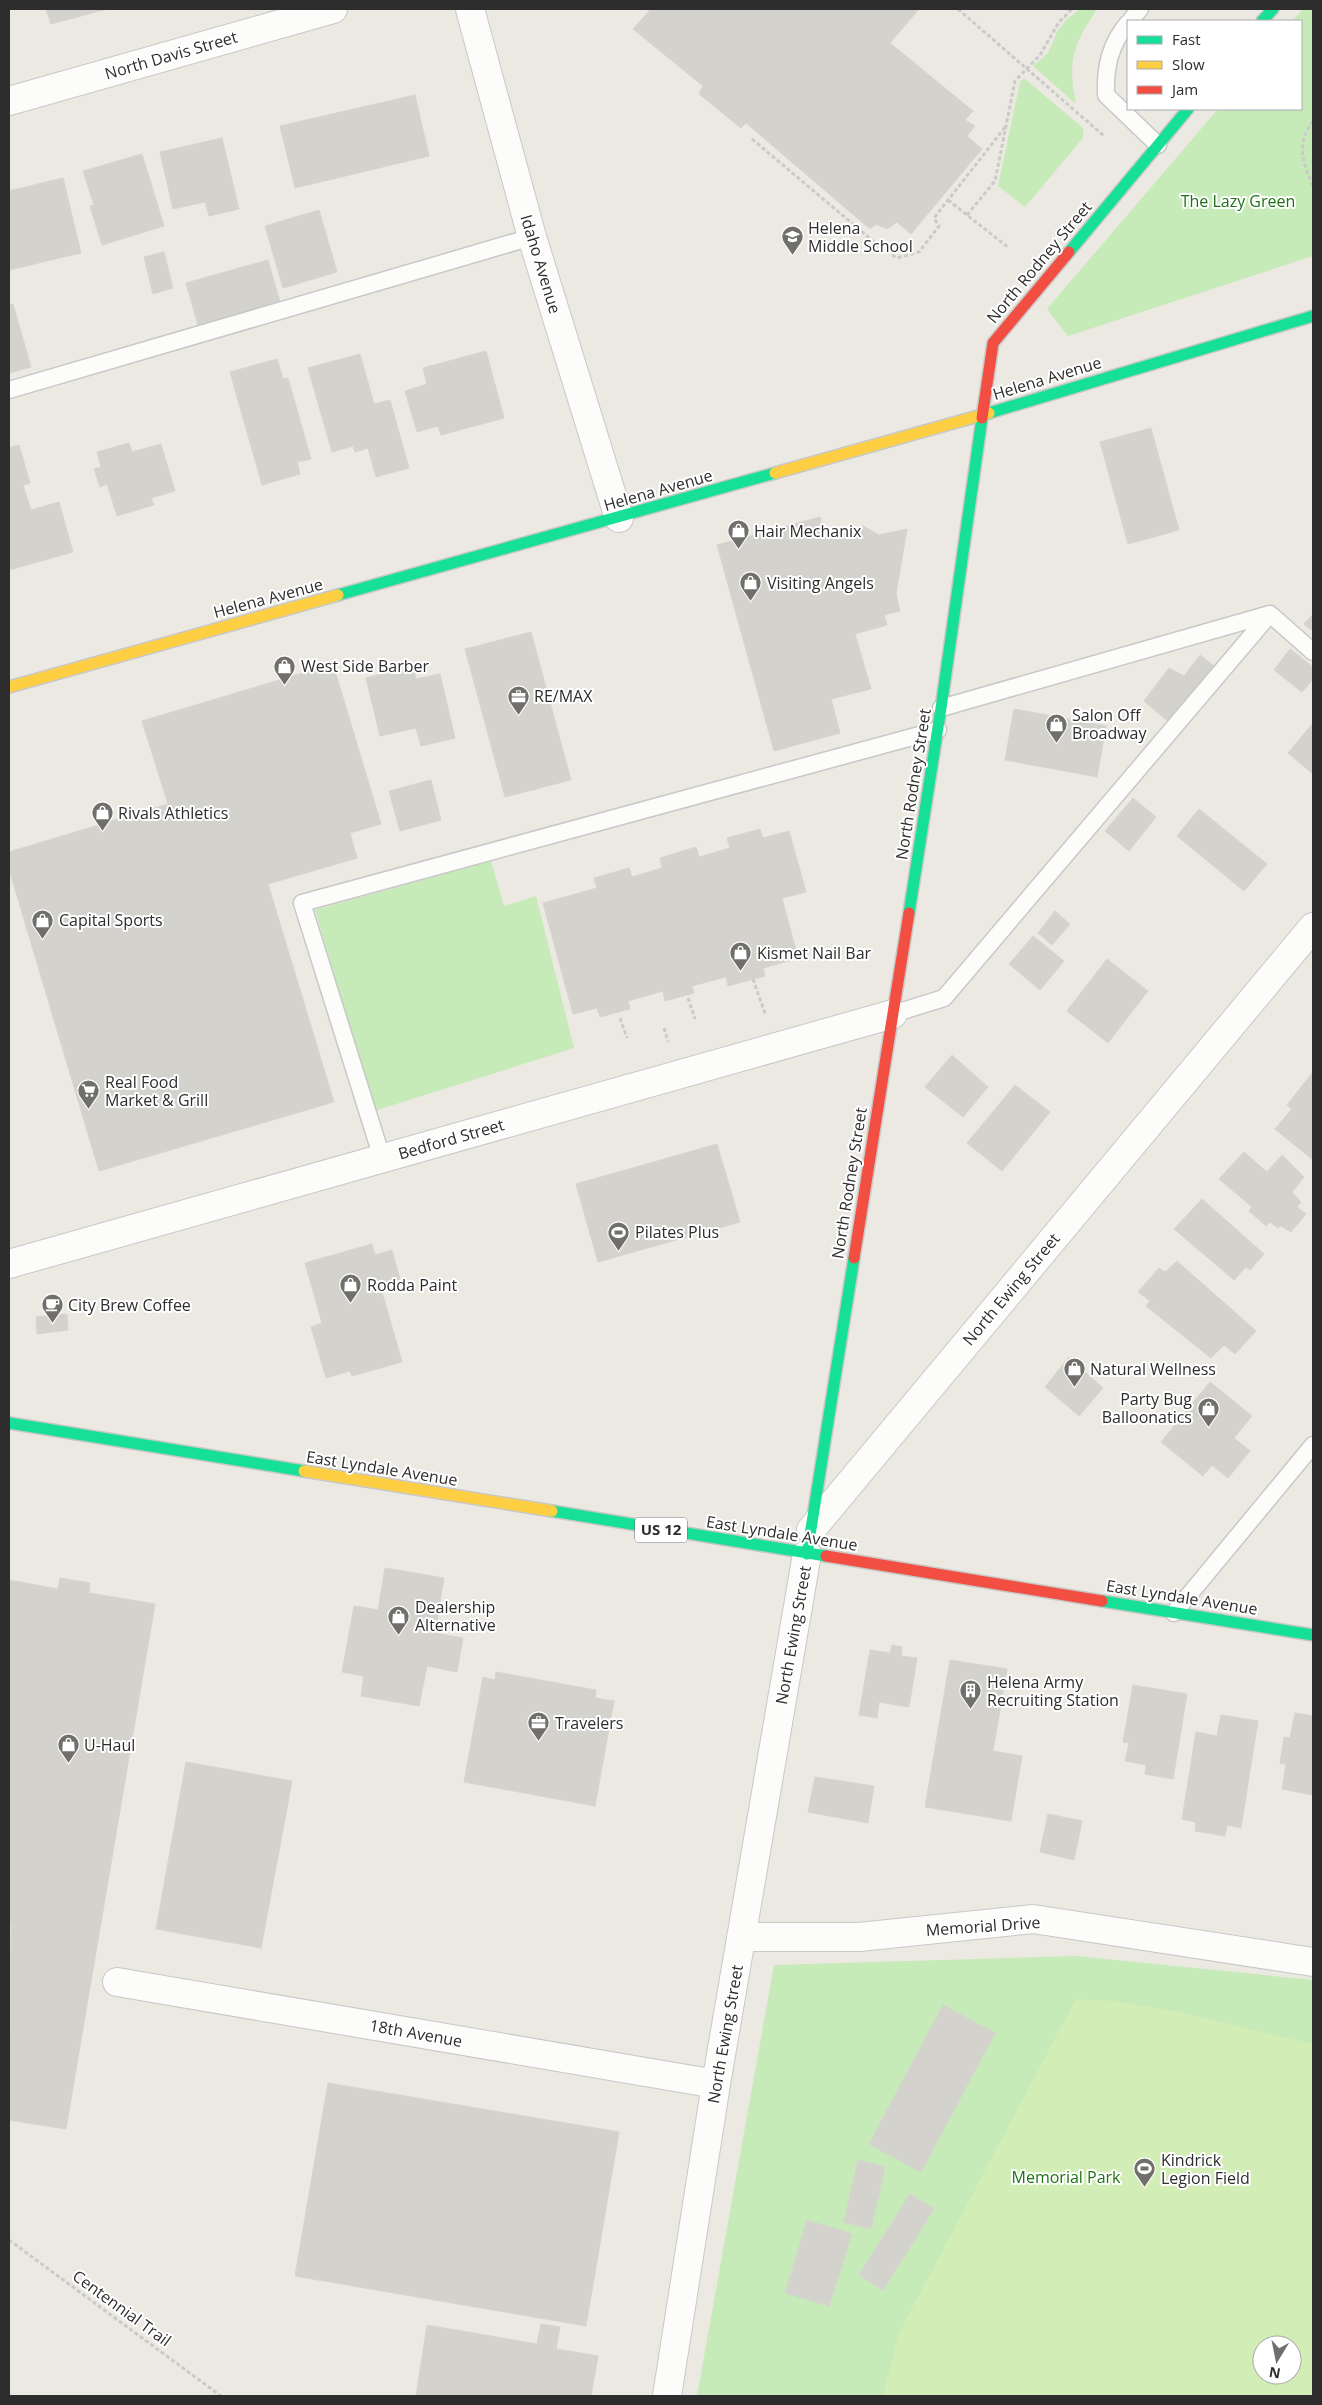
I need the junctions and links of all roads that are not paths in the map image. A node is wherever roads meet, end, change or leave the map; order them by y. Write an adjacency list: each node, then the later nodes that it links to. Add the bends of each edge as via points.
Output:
1 (333, 9): 8 (street, North Davis Street)
2 (470, 9): 11 (street, Idaho Avenue)
3 (1140, 9): 5 (lane)
4 (1273, 9): 6 (main road)
5 (1131, 20)
6 (1263, 20)
7 (1127, 24): 10 (lane, via 1119,34 1105,69 1106,95)
8 (9, 101)
9 (1187, 110): 10 (main road, North Rodney Street)
10 (1158, 145): 14 (main road, North Rodney Street, via 993,343)
11 (532, 237): 13 (lane); 15 (street, Idaho Avenue)
12 (1313, 316): 14 (main road, Helena Avenue)
13 (9, 390)
14 (983, 414): 15 (main road, Helena Avenue); 19 (main road, North Rodney Street)
15 (619, 518): 18 (main road, Helena Avenue)
16 (1270, 614): 17 (lane); 19 (lane); 22 (lane, via 944,998)
17 (1313, 652)
18 (9, 687)
19 (942, 708): 20 (main road, North Rodney Street)
20 (938, 730): 22 (main road, North Rodney Street); 23 (lane, via 302,903)
21 (1313, 927): 27 (street, North Ewing Street)
22 (893, 1014): 23 (street, Bedford Street); 27 (main road, North Rodney Street)
23 (382, 1158): 24 (street, Bedford Street)
24 (9, 1264)
25 (9, 1423): 27 (main road, East Lyndale Avenue / US 12)
26 (1313, 1445): 28 (lane)
27 (809, 1542): 28 (main road, East Lyndale Avenue / US 12); 30 (street, North Ewing Street)
28 (1174, 1613): 29 (main road, East Lyndale Avenue / US 12)
29 (1313, 1636)
30 (741, 1937): 31 (street, Memorial Drive, via 860,1937 1033,1919); 33 (street, North Ewing Street)
31 (1313, 1962)
32 (117, 1982): 33 (street, 18th Avenue)
33 (716, 2084): 34 (street, North Ewing Street)
34 (667, 2396)

